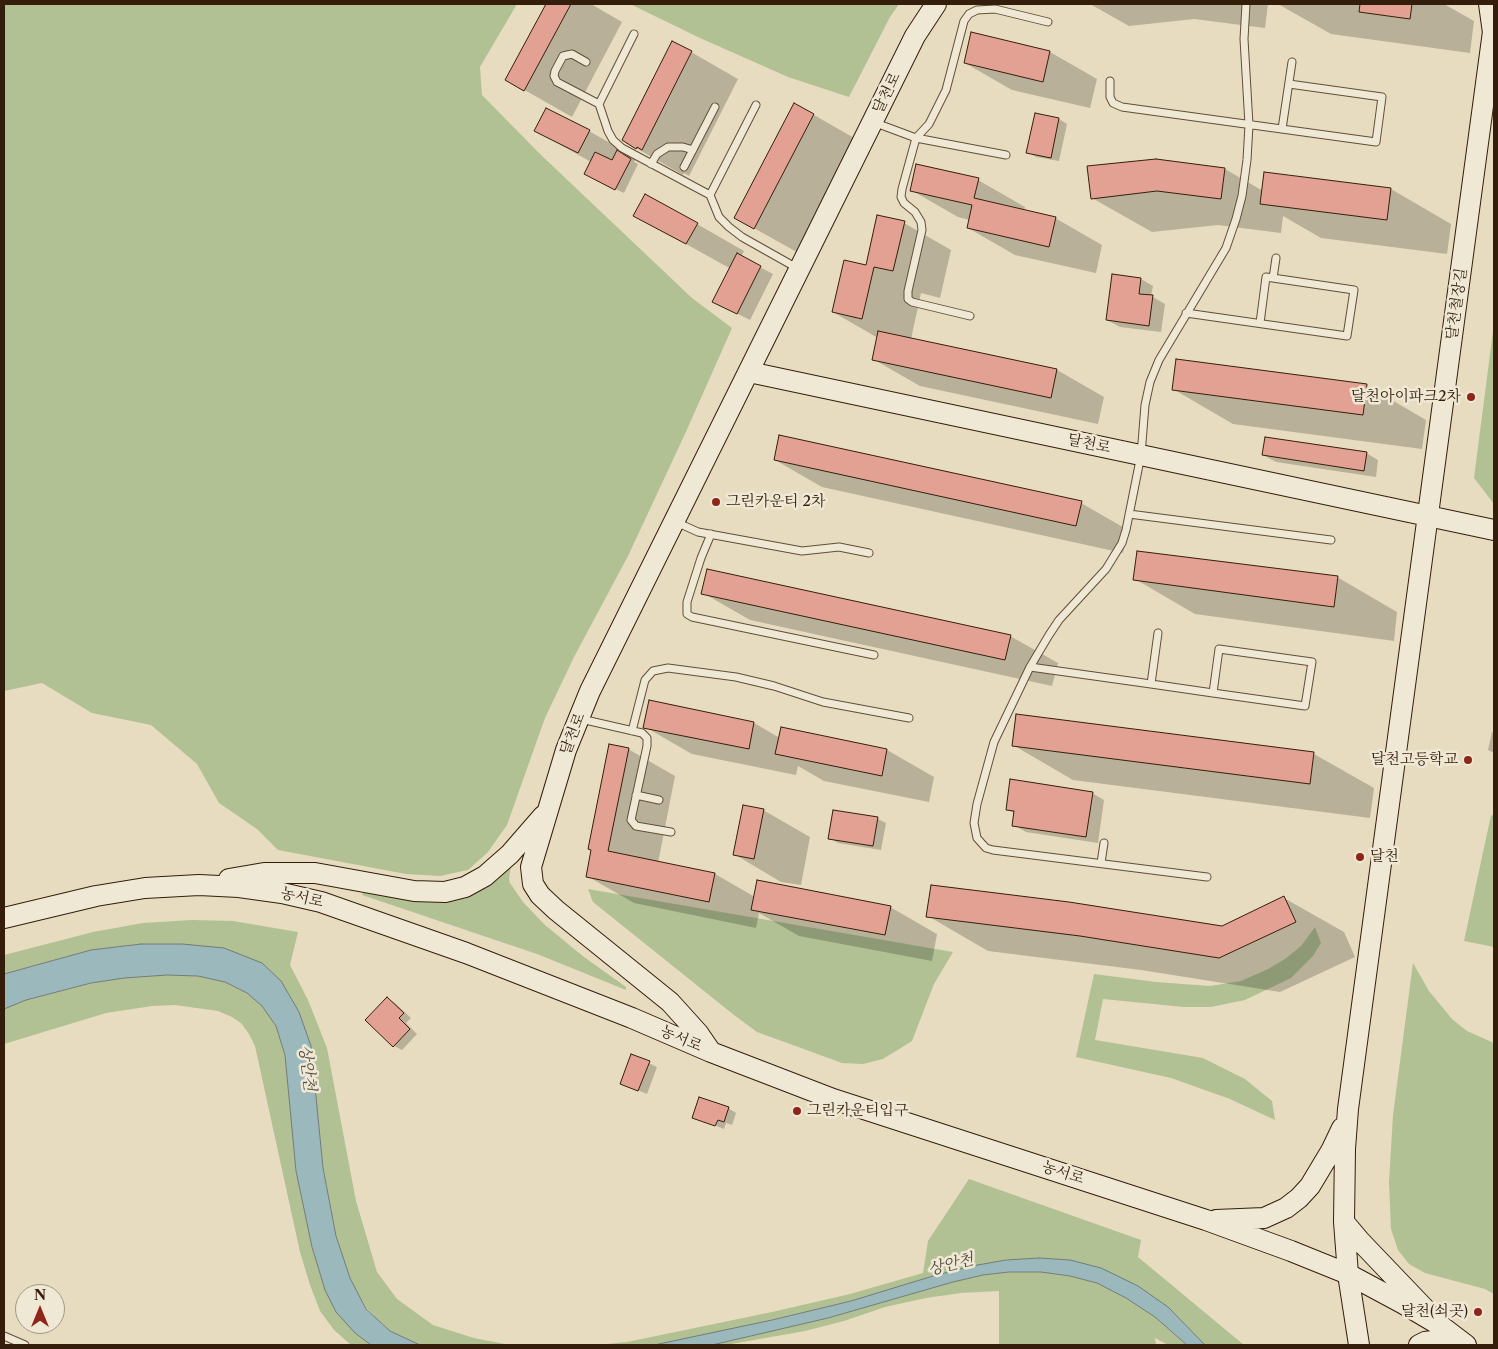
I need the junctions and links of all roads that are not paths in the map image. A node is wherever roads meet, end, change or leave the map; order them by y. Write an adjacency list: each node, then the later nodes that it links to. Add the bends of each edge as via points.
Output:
1 (936, 4): 14 (street, 달천로, via 915,36)
2 (1246, 4): 15 (lane, via 1244,39)
3 (1490, 4): 5 (street, 달천철장길)
4 (1048, 22): 17 (lane, via 995,9 969,14 964,21 946,90 929,124)
5 (1494, 29): 32 (street, 달천철장길)
6 (634, 34): 11 (lane)
7 (586, 62): 11 (lane, via 572,54 563,56 554,76 557,82)
8 (1292, 62): 10 (lane)
9 (1110, 81): 15 (lane, via 1113,104 1122,107)
10 (1289, 84): 16 (lane); 16 (lane, via 1382,97 1376,142)
11 (600, 104): 20 (lane, via 613,140)
12 (756, 105): 22 (lane)
13 (715, 107): 18 (lane)
14 (872, 122): 17 (lane); 24 (street, 달천로)
15 (1249, 125): 16 (lane); 26 (lane, via 1247,160 1236,219 1226,248)
16 (1282, 129)
17 (916, 138): 19 (lane); 27 (lane, via 901,198 915,212 922,230 907,295 912,302)
18 (693, 150): 20 (lane, via 668,147 657,154); 21 (lane)
19 (1006, 156)
20 (651, 164): 22 (lane)
21 (684, 167)
22 (710, 196): 24 (lane, via 719,217 742,238)
23 (1276, 258): 25 (lane)
24 (800, 269): 29 (street, 달천로)
25 (1273, 278): 28 (lane, via 1266,277); 28 (lane, via 1354,290 1347,336)
26 (1186, 313): 28 (lane); 30 (lane, via 1150,382)
27 (970, 316)
28 (1260, 323)
29 (749, 372): 30 (street, 달천로); 33 (street, 달천로)
30 (1141, 455): 31 (lane); 32 (street, 달천로)
31 (1129, 514): 36 (lane); 40 (lane, via 1114,558 1048,634)
32 (1429, 517): 34 (street); 56 (street, 달천철장길)
33 (676, 522): 35 (lane); 43 (street, 달천로)
34 (1494, 530)
35 (711, 534): 37 (lane, via 802,550 839,547); 39 (lane, via 687,602 687,614)
36 (1331, 540)
37 (869, 553)
38 (1158, 633): 41 (lane)
39 (874, 656)
40 (1030, 667): 41 (lane); 51 (lane, via 989,759 975,813 977,838 986,848 993,850)
41 (1151, 684): 42 (lane)
42 (1213, 693): 42 (lane, via 1219,649 1312,662 1305,706)
43 (578, 718): 45 (lane); 48 (street, 달천로)
44 (909, 718): 45 (lane, via 823,702 736,677 668,668 654,671 645,680)
45 (632, 731): 46 (lane, via 647,738)
46 (636, 795): 47 (lane); 49 (lane, via 631,816 633,824)
47 (659, 800)
48 (548, 810): 53 (street, via 510,854 485,876 466,887 445,892 414,891 306,872 264,874); 55 (street, 달천로, via 531,867 533,884 540,895 670,1002)
49 (671, 832)
50 (1104, 843): 51 (lane)
51 (1101, 863): 52 (lane)
52 (1206, 877)
53 (198, 885): 54 (street, 농서로, via 145,888 96,896); 55 (street, 농서로, via 282,893 364,916 632,1018)
54 (4, 918)
55 (710, 1052): 57 (street, 농서로, via 833,1099)
56 (1348, 1110): 57 (street, via 1331,1151 1299,1198 1264,1218); 58 (street, via 1344,1150)
57 (1206, 1220): 59 (street, 농서로)
58 (1344, 1222): 59 (street); 60 (street)
59 (1348, 1274): 60 (street, 농서로); 63 (street)
60 (1441, 1326): 65 (street, 농서로)
61 (4, 1336): 62 (lane)
62 (25, 1345)
63 (1360, 1345)
64 (1419, 1345): 65 (street, via 1441,1340)
65 (1466, 1345)

